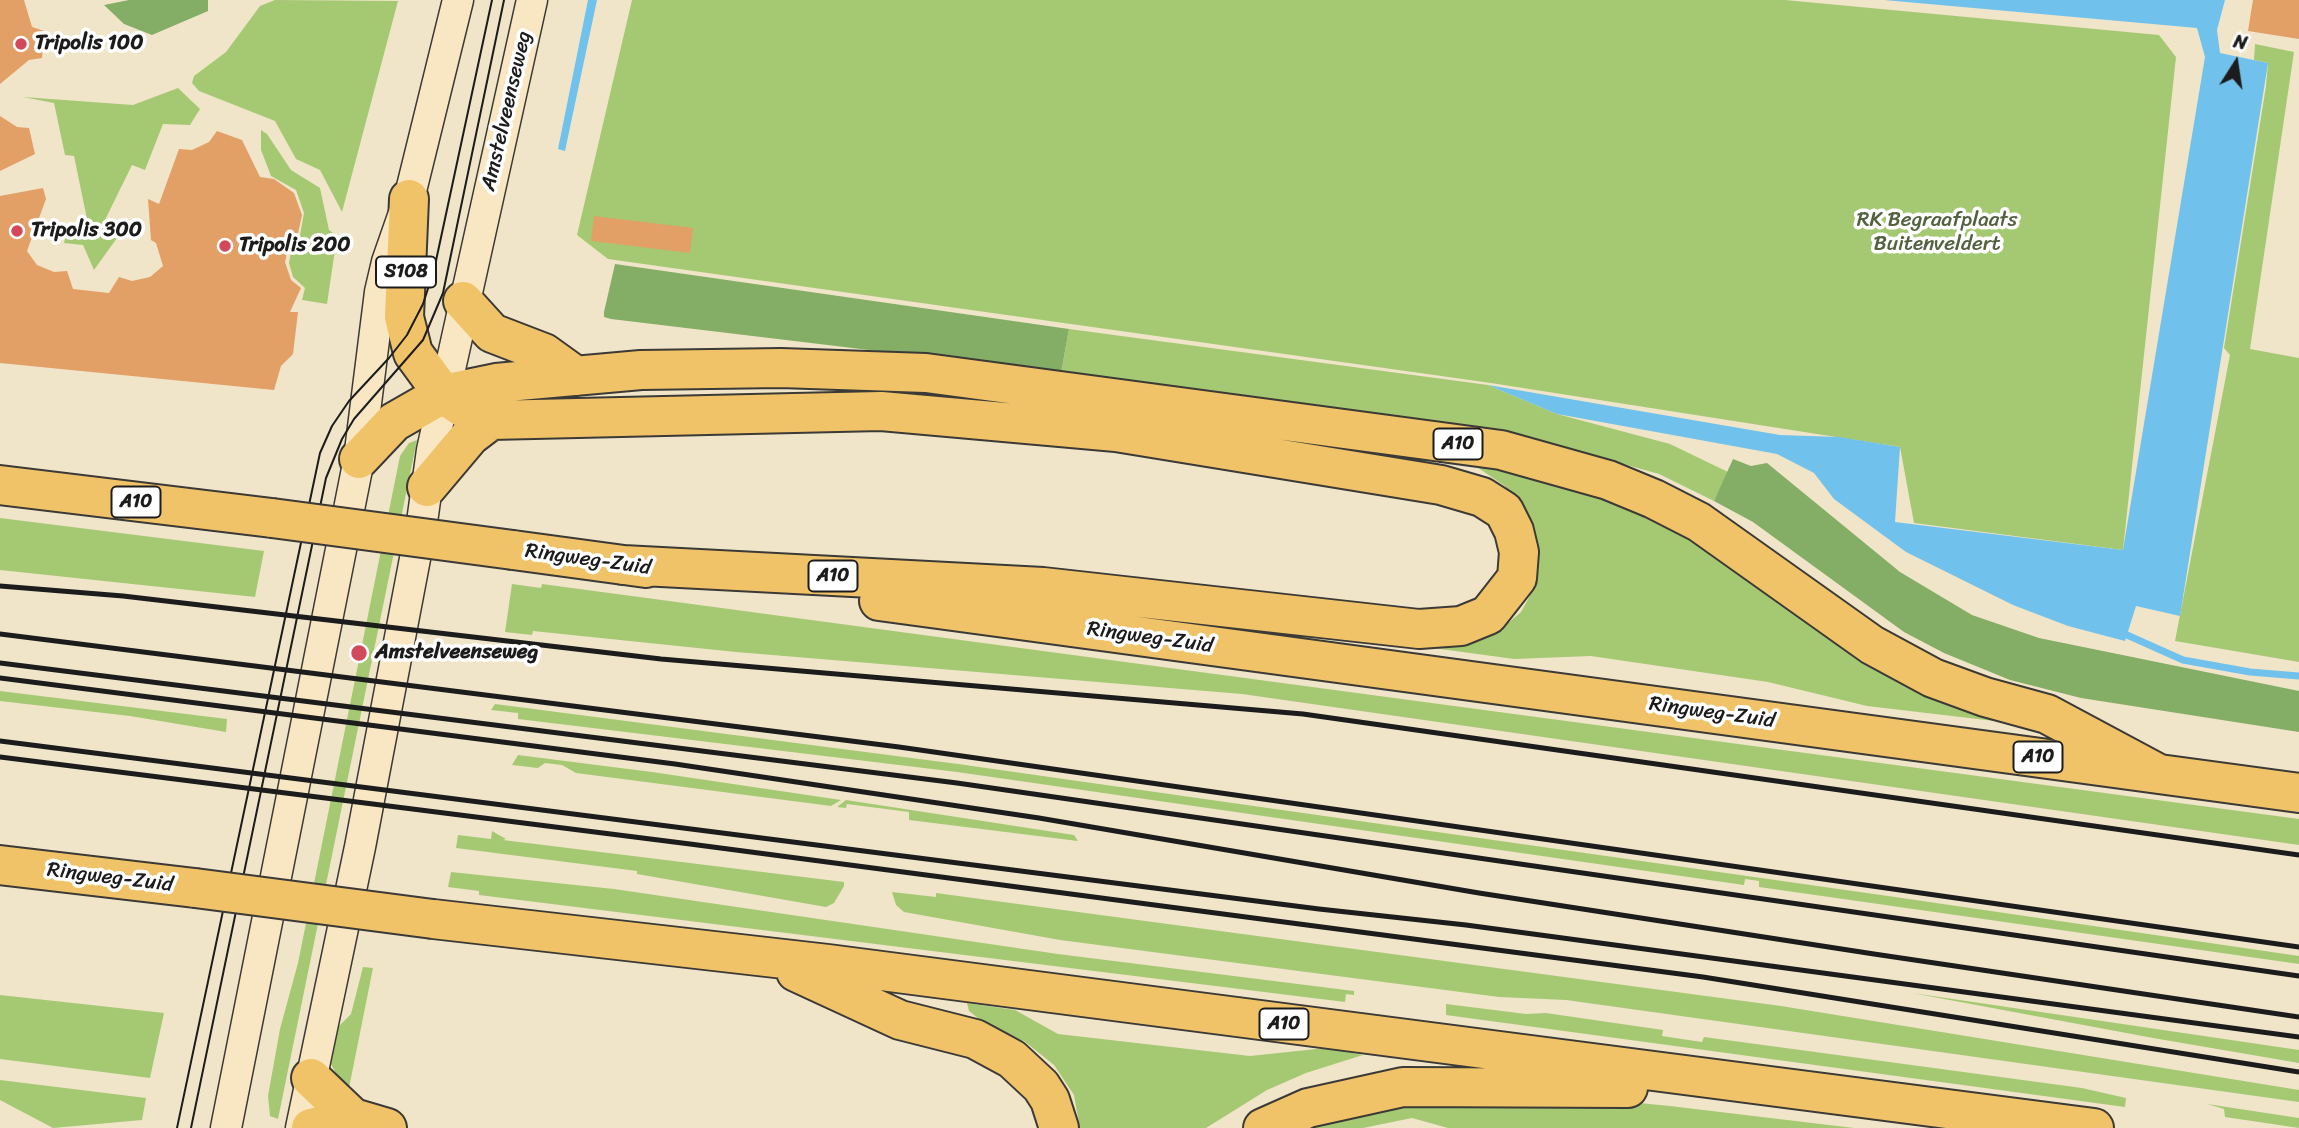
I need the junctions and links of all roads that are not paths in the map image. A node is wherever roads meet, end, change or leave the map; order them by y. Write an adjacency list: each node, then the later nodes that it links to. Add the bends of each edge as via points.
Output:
1 (457, 0): 3 (main road, S108)
2 (532, 0): 4 (main road, Amstelveenseweg / S108)
3 (409, 199): 6 (highway, S108, via 407,335 413,353); 8 (main road, S108, via 380,292)
4 (463, 301): 5 (highway, via 492,333 544,353); 6 (main road, Amstelveenseweg / S108)
5 (576, 376): 6 (highway, A10, via 496,383); 12 (highway, A10, via 781,368 926,373 1501,450 1608,480 1654,499 1699,522 1872,645 1933,678 2047,714)
6 (443, 394): 7 (highway, A10, via 464,410); 8 (highway, via 394,422); 10 (main road, Amstelveenseweg / S108)
7 (491, 420): 10 (highway, via 470,436); 11 (highway, A10, via 881,411 1116,432 1441,485 1482,497 1504,511 1518,552 1517,578 1488,615 1461,626 1419,629 1043,587)
8 (359, 459): 19 (main road, S108)
9 (0, 485): 11 (highway, Ringweg-Zuid / A10, bridge)
10 (427, 487): 16 (main road, Amstelveenseweg / S108, via 360,847)
11 (623, 565): 12 (highway, Ringweg-Zuid / A10)
12 (2159, 774): 13 (highway, Ringweg-Zuid / A10)
13 (2299, 793)
14 (0, 865): 15 (highway, Ringweg-Zuid / A10, bridge)
15 (763, 956): 17 (highway, Ringweg-Zuid / A10); 22 (highway, A10, via 900,1020 975,1039 1012,1059 1041,1086)
16 (311, 1078): 18 (highway); 20 (main road, Amstelveenseweg / S108)
17 (1805, 1089): 23 (highway, A10, via 1403,1087 1308,1108); 24 (highway, Ringweg-Zuid / A10)
18 (370, 1123): 21 (highway)
19 (226, 1128)
20 (301, 1128)
21 (311, 1128)
22 (1059, 1128)
23 (1263, 1128)
24 (2094, 1128)

